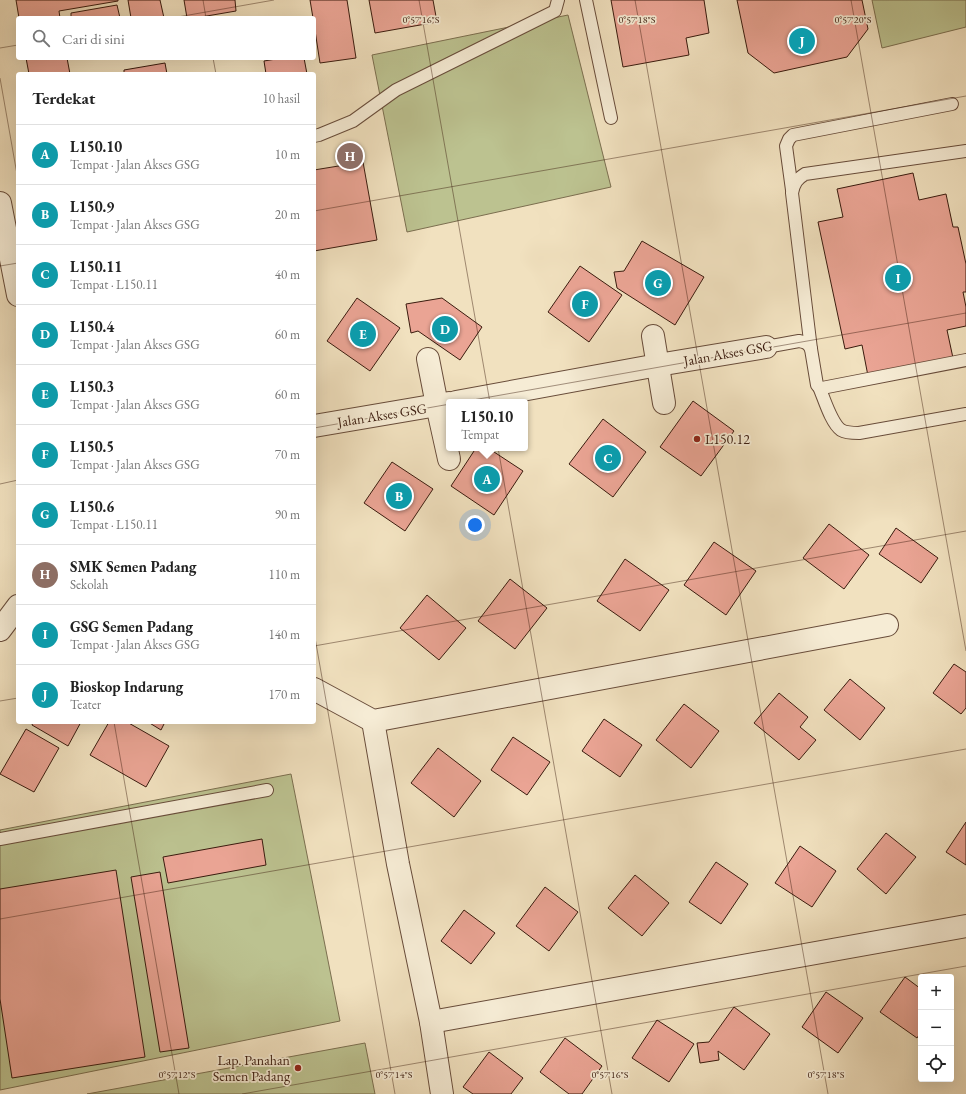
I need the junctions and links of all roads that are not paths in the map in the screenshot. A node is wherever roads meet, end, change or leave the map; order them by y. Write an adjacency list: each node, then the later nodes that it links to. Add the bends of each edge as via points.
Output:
1 (558, 0): 5 (lane, via 555,11 396,90 353,121)
2 (586, 0): 4 (lane)
3 (952, 104): 7 (lane, via 794,135 786,146)
4 (611, 118)
5 (316, 136)
6 (966, 151): 7 (lane, via 805,174 797,179)
7 (792, 193): 12 (lane)
8 (0, 203): 9 (street)
9 (16, 285)
10 (653, 336): 15 (street)
11 (766, 347): 12 (lane, Jalan Akses GSG, via 799,341 809,344); 15 (street, Jalan Akses GSG)
12 (811, 349): 16 (lane)
13 (428, 359): 18 (street)
14 (966, 360): 16 (lane)
15 (658, 365): 17 (street, Jalan Akses GSG); 19 (street)
16 (819, 388): 21 (lane, via 834,422 848,433)
17 (474, 399)
18 (446, 402)
19 (664, 403)
20 (446, 404): 22 (street, Jalan Akses GSG)
21 (966, 414)
22 (316, 426)
23 (449, 451): 24 (street)
24 (449, 458)
25 (16, 609): 27 (street)
26 (886, 625): 29 (street)
27 (0, 630)
28 (316, 690): 29 (street)
29 (373, 721): 33 (street, via 398,864)
30 (267, 790): 31 (lane)
31 (0, 839)
32 (966, 926): 33 (street)
33 (431, 1022): 34 (street)
34 (442, 1094)

